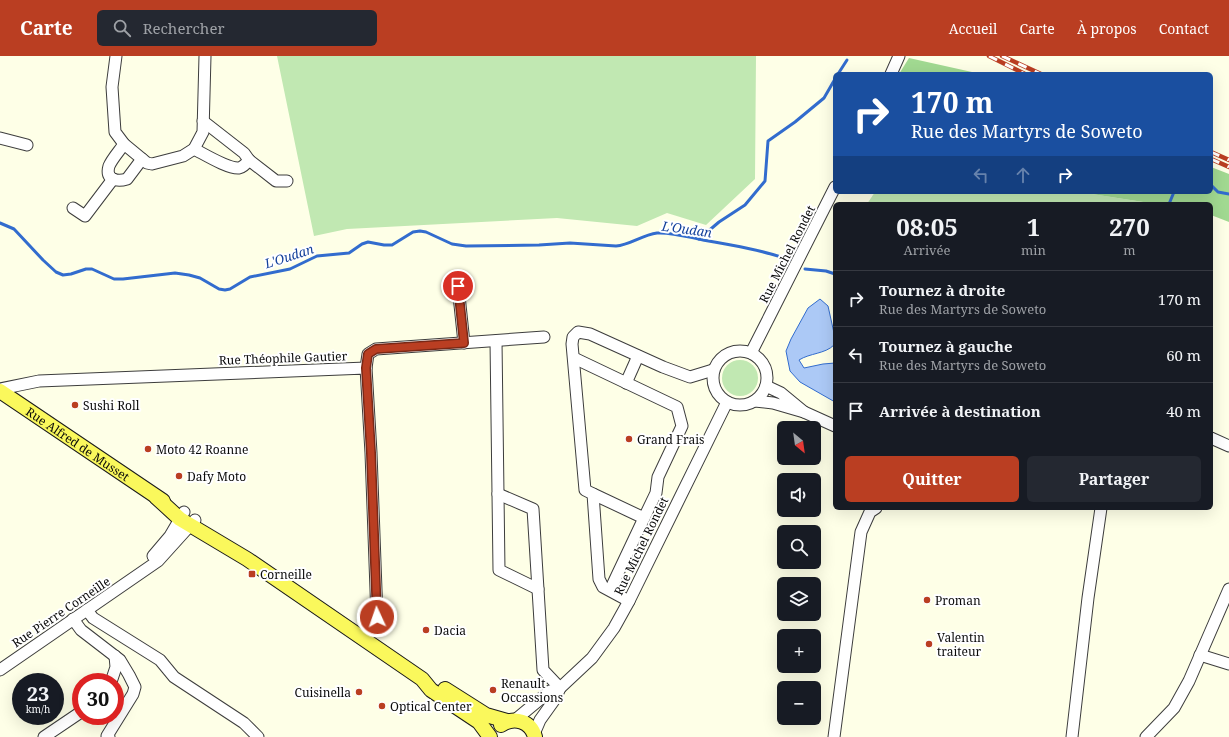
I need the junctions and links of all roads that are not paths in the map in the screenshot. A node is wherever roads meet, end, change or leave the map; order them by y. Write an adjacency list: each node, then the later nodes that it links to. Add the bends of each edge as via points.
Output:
1 (116, 56): 7 (street, via 112,88 115,132)
2 (205, 56): 5 (street)
3 (900, 56): 4 (street)
4 (892, 72)
5 (203, 121): 9 (street, via 203,132); 11 (street, via 244,153)
6 (0, 138): 8 (street)
7 (124, 144): 10 (street); 12 (street, via 109,166 109,174)
8 (27, 145)
9 (194, 149): 10 (street, via 184,156 152,164); 11 (street, via 233,168 241,168)
10 (142, 159): 12 (street, via 127,179)
11 (249, 160): 13 (street, via 276,181)
12 (113, 180): 15 (street, via 85,216)
13 (287, 181)
14 (833, 191): 20 (street, Rue Michel Rondet)
15 (73, 208)
16 (458, 286): 19 (street)
17 (544, 337): 18 (street)
18 (496, 341): 19 (street); 34 (street)
19 (464, 343): 23 (street, via 376,349 368,354)
20 (751, 353): 24 (street, via 742,351 724,355); 26 (street, via 763,363 766,370)
21 (638, 356): 22 (street, via 590,334 578,332 573,337); 24 (street, via 690,377); 25 (street)
22 (574, 358): 25 (street); 35 (street, via 585,490)
23 (366, 368): 27 (street, Rue Théophile Gautier, via 39,381); 46 (street, via 377,617 375,625)
24 (713, 370): 29 (street, via 714,389)
25 (626, 383): 38 (street, via 677,407 682,426 658,477 656,493)
26 (766, 386): 28 (street); 30 (street, via 781,393)
27 (0, 390): 39 (main road, Rue Alfred de Musset)
28 (755, 401): 29 (street, via 741,405); 30 (street)
29 (727, 402): 43 (street, Rue Michel Rondet)
30 (804, 412): 31 (street)
31 (833, 425)
32 (1213, 439): 33 (street)
33 (1229, 446)
34 (498, 494): 40 (street, via 532,509); 40 (street, via 499,570)
35 (593, 494): 38 (street); 42 (street, via 599,578 603,587)
36 (873, 510): 62 (street, via 861,532)
37 (1100, 510): 63 (street)
38 (644, 518): 42 (street)
39 (187, 519): 44 (street, Rue Pierre Corneille, via 137,577); 46 (main road, Rue Alfred de Musset)
40 (538, 589): 53 (street, via 543,670)
41 (1229, 589): 47 (street)
42 (610, 590): 43 (street)
43 (629, 601): 53 (street, Rue Michel Rondet, via 614,628 592,658)
44 (87, 610): 45 (street, Rue Pierre Corneille); 59 (street, via 93,618 160,660 174,677 244,723)
45 (73, 619): 48 (street, via 80,630); 50 (street, Rue Pierre Corneille)
46 (365, 639): 52 (main road, Rue Alfred de Musset)
47 (1200, 655): 49 (street); 64 (street, via 1174,708)
48 (115, 656): 51 (street); 58 (street, via 120,660 135,688 107,736)
49 (1229, 664)
50 (0, 670)
51 (114, 673)
52 (422, 679): 55 (main road, Rue Alfred de Musset, via 435,683 486,715); 60 (main road, Rue Alfred de Musset, via 431,690 478,722)
53 (560, 688): 55 (street, Rue Michel Rondet, via 550,691); 56 (street, Rue Michel Rondet, via 540,720)
54 (72, 718): 57 (street)
55 (511, 721): 56 (main road, Rue Alfred de Musset, via 526,724); 61 (main road, via 499,727)
56 (535, 735)
57 (44, 737)
58 (109, 737)
59 (258, 737)
60 (490, 737)
61 (493, 737)
62 (834, 737)
63 (1072, 737)
64 (1146, 737)

